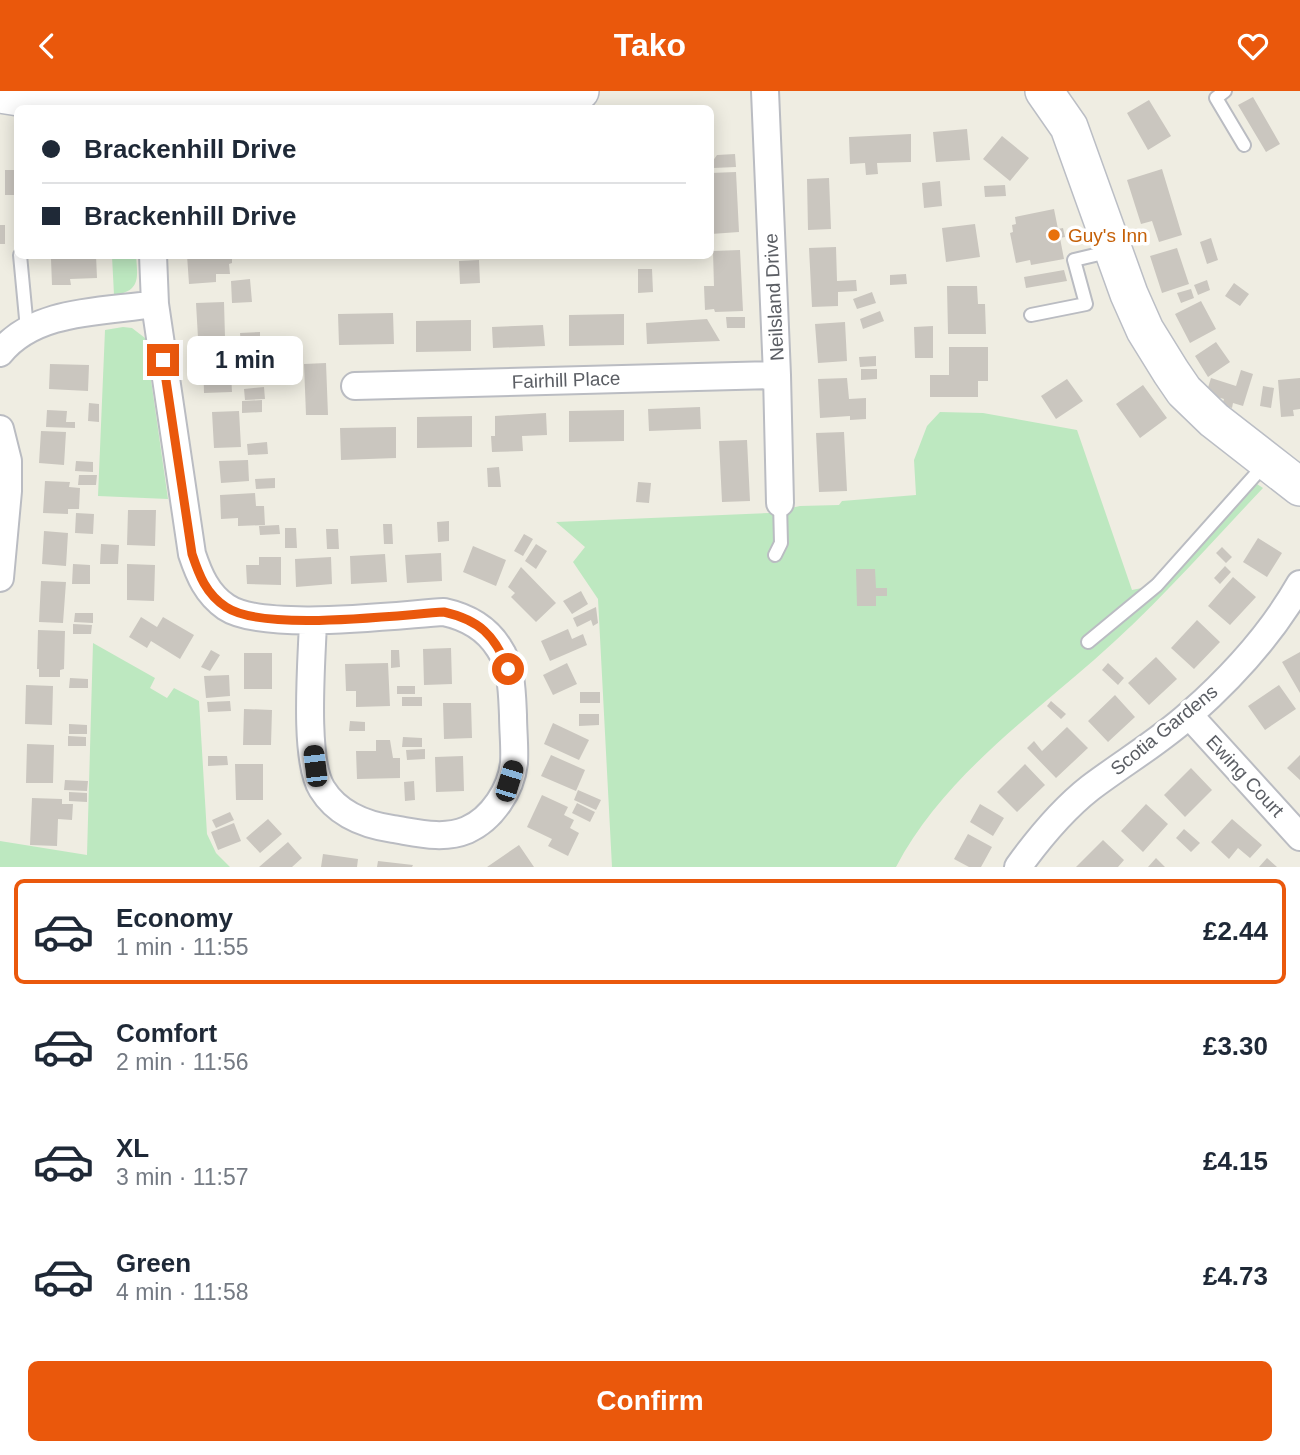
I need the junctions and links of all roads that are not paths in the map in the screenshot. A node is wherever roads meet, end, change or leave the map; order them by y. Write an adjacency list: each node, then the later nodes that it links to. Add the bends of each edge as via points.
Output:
1 (579, 91): 5 (street)
2 (765, 91): 16 (street, Neilsland Drive)
3 (1044, 91): 9 (street, via 1069,127)
4 (1225, 91): 8 (lane, via 1216,97)
5 (523, 92): 7 (street)
6 (0, 94): 7 (street, via 38,100)
7 (153, 104)
8 (1244, 145)
9 (1113, 251): 13 (lane, via 1074,260 1086,304); 19 (street, via 1145,330 1184,391)
10 (20, 259): 14 (lane)
11 (153, 259): 12 (street)
12 (155, 305): 14 (street, via 61,317); 25 (street, via 198,574 227,608 246,615)
13 (1031, 314)
14 (27, 329): 15 (street)
15 (0, 353)
16 (777, 375): 17 (street, Fairhill Place); 21 (street, Neilsland Drive)
17 (355, 386)
18 (0, 429): 23 (street, via 8,461)
19 (1267, 462): 20 (street); 26 (lane, via 1157,585)
20 (1300, 487)
21 (780, 503): 22 (lane, via 781,543)
22 (775, 555)
23 (0, 578)
24 (1300, 584): 27 (street, Scotia Gardens, via 1240,666)
25 (313, 621): 25 (street, via 444,612 465,617 484,629 508,669 514,765 501,800 487,816 452,835 370,826 343,812 321,789 310,729)
26 (1088, 642)
27 (1189, 715): 28 (street, Ewing Court); 29 (street, Scotia Gardens, via 1090,788 1062,813)
28 (1300, 837)
29 (1018, 867)

